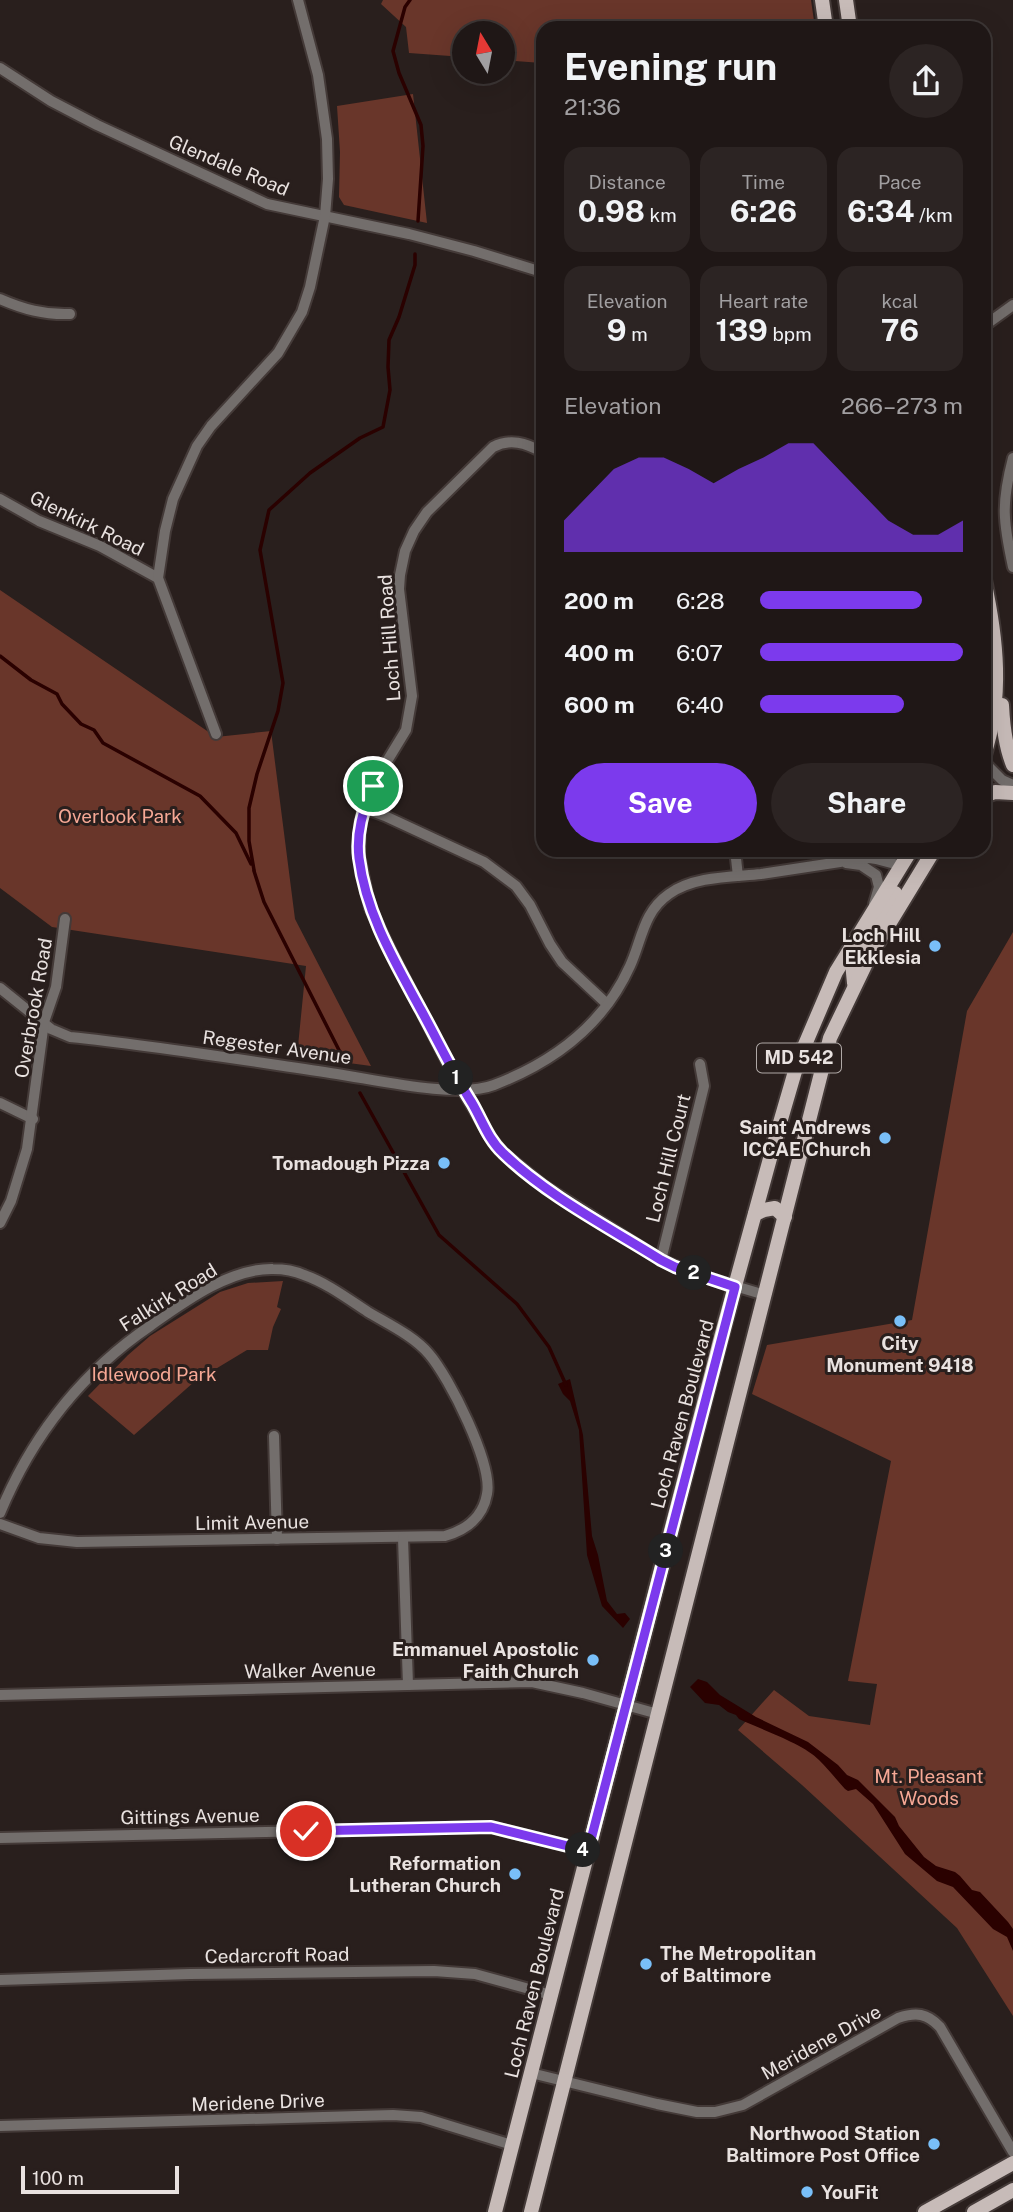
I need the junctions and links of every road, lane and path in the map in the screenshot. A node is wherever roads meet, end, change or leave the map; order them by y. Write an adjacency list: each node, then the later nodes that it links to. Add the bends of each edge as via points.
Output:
1 (298, 0): 7 (street, via 324,108)
2 (822, 0): 4 (main road)
3 (846, 0): 5 (main road)
4 (825, 21)
5 (849, 21)
6 (0, 68): 7 (street, Glendale Road, via 97,125 249,197)
7 (326, 216): 8 (street, Glendale Road); 17 (street, via 310,288 291,334 211,426 184,473 170,510)
8 (536, 270)
9 (0, 299): 11 (street, via 33,312)
10 (1013, 305): 12 (street)
11 (70, 314)
12 (991, 321)
13 (536, 450): 27 (street, Loch Hill Road, via 516,442 493,447 427,512 414,531 402,563 400,589 411,709 405,730)
14 (1013, 458): 16 (street, via 1003,506)
15 (0, 499): 17 (street, Glenkirk Road)
16 (1013, 567)
17 (158, 578): 21 (street)
18 (991, 617): 19 (main road)
19 (996, 661): 20 (main road); 22 (main road, via 1003,726)
20 (991, 728)
21 (216, 734)
22 (1013, 765)
23 (991, 769): 24 (street)
24 (1013, 785)
25 (991, 793): 26 (main road)
26 (1013, 793)
27 (364, 808): 42 (street, via 484,862 516,886 555,953); 45 (street, Loch Hill Road, via 359,855 370,908)
28 (736, 857): 37 (street)
29 (858, 857): 34 (street, Regester Avenue)
30 (866, 857): 35 (street, Regester Avenue)
31 (907, 857): 35 (main road, Loch Raven Boulevard / MD 542)
32 (930, 857): 36 (main road, MD 542)
33 (935, 857): 36 (main road)
34 (840, 862): 37 (street, Regester Avenue); 38 (street, Regester Avenue, via 861,865 876,875 879,887)
35 (901, 866): 38 (main road, Loch Raven Boulevard / MD 542); 40 (main road, via 900,884 852,962)
36 (920, 872): 40 (main road, MD 542)
37 (738, 876): 42 (street, Regester Avenue, via 682,886 658,903 645,922 621,985)
38 (871, 913): 48 (main road, Loch Raven Boulevard / MD 542, via 836,972 798,1061)
39 (65, 919): 43 (street, Overbrook Road, via 56,987)
40 (854, 985): 49 (main road, MD 542, via 830,1038)
41 (0, 988): 43 (street, Regester Avenue)
42 (607, 1004): 45 (street, Regester Avenue, via 559,1053 535,1068 493,1086)
43 (44, 1022): 45 (street, Regester Avenue, via 70,1037); 47 (street, Overbrook Road)
44 (700, 1064): 51 (street, Loch Hill Court, via 704,1086)
45 (462, 1089): 51 (street, Loch Hill Road, via 496,1146 515,1164)
46 (0, 1103): 47 (street)
47 (33, 1119): 50 (street, Overbrook Road, via 20,1176)
48 (755, 1214): 49 (main road, via 775,1208); 52 (main road, Loch Raven Boulevard / MD 542)
49 (785, 1217): 53 (main road, MD 542)
50 (0, 1223)
51 (661, 1260): 52 (street, Loch Hill Road)
52 (735, 1287): 53 (street, Loch Hill Road); 62 (main road, Loch Raven Boulevard / MD 542)
53 (765, 1295): 63 (main road)
54 (275, 1436): 59 (street)
55 (487, 1495): 56 (street, Falkirk Road, via 487,1477 471,1430 431,1356 321,1282 275,1269 221,1282 132,1338 103,1363 46,1425); 58 (street, Limit Avenue, via 476,1518 457,1532)
56 (0, 1513)
57 (0, 1524): 59 (street, Limit Avenue, via 39,1538 77,1542)
58 (403, 1538): 59 (street, Limit Avenue); 60 (street)
59 (277, 1539)
60 (408, 1685): 61 (street, Walker Avenue); 62 (street, Walker Avenue, via 533,1682)
61 (0, 1695)
62 (626, 1704): 63 (street, Walker Avenue); 65 (main road, Loch Raven Boulevard)
63 (658, 1714): 69 (main road)
64 (0, 1838): 65 (street, Gittings Avenue, via 491,1827)
65 (588, 1851): 67 (main road, Loch Raven Boulevard)
66 (0, 1980): 67 (street, Cedarcroft Road, via 434,1971 475,1974)
67 (551, 1995): 68 (main road, Loch Raven Boulevard)
68 (531, 2073): 69 (street, Meridene Drive); 71 (main road, Loch Raven Boulevard)
69 (564, 2081): 72 (street, Meridene Drive, via 657,2104 715,2112 743,2105 898,2018 925,2016 951,2044); 76 (main road)
70 (0, 2126): 71 (street, Meridene Drive, via 393,2115 421,2118)
71 (512, 2145): 75 (main road, Loch Raven Boulevard)
72 (1013, 2152)
73 (1013, 2163): 77 (main road)
74 (1013, 2190): 78 (main road)
75 (495, 2212)
76 (531, 2212)
77 (925, 2212)
78 (974, 2212)

